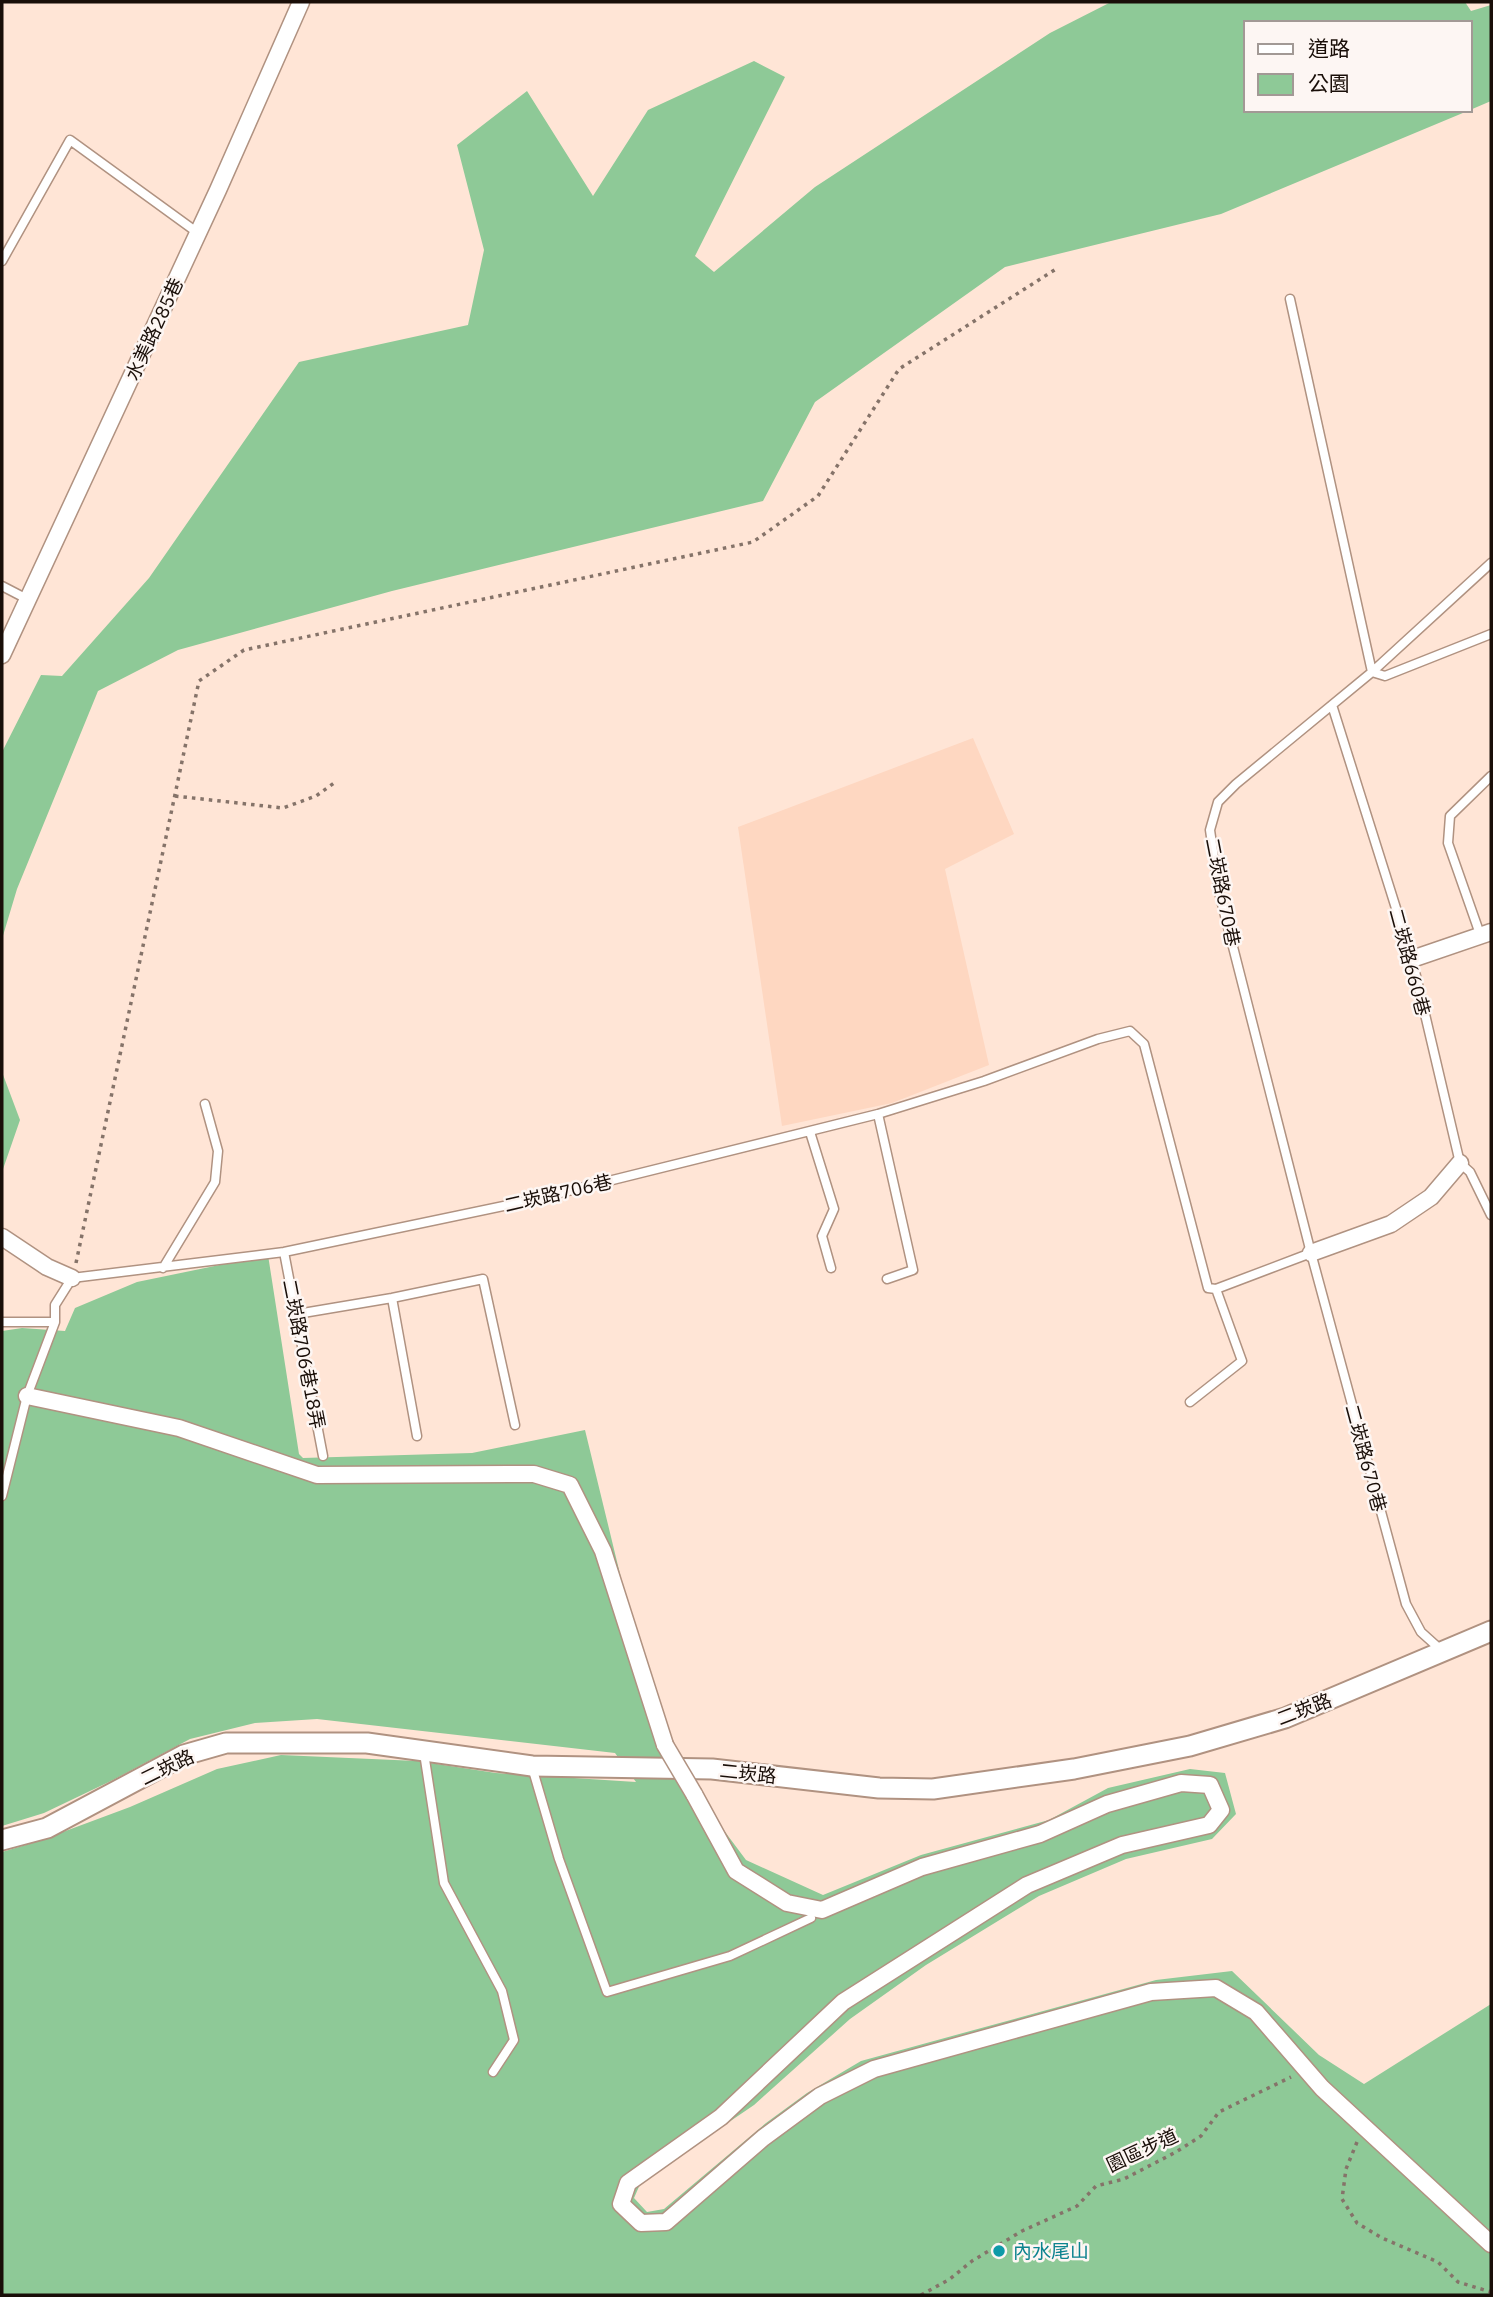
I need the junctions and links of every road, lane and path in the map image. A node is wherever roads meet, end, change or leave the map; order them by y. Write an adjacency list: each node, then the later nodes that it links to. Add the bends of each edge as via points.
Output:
1 (301, 2): 2 (street, 水美路285巷)
2 (198, 233): 3 (lane, via 70,139); 8 (street, 水美路285巷)
3 (2, 261)
4 (1056, 269): 15 (path, via 899,369 818,496 753,542 244,650 199,681)
5 (1290, 299): 11 (lane)
6 (1491, 563): 11 (lane, 二崁路670巷)
7 (2, 586): 8 (lane)
8 (29, 600): 10 (street, 水美路285巷)
9 (1491, 634): 11 (lane, via 1384,676)
10 (2, 655)
11 (1372, 671): 12 (lane, 二崁路670巷)
12 (1332, 705): 17 (lane, 二崁路660巷); 25 (lane, 二崁路670巷, via 1236,783 1218,802 1210,830 1219,892)
13 (1491, 776): 16 (lane, via 1450,816 1448,844)
14 (334, 783): 15 (path, via 316,796 283,808)
15 (175, 796): 28 (path)
16 (1486, 934): 17 (street)
17 (1412, 958): 21 (lane, 二崁路660巷)
18 (205, 1104): 26 (lane, via 218,1151 215,1182)
19 (878, 1114): 20 (lane, 二崁路706巷); 29 (lane, via 913,1270); 30 (lane, 二崁路706巷, via 1130,1031 1144,1044 1208,1288)
20 (810, 1132): 24 (lane, 二崁路706巷, via 532,1200); 27 (lane, via 834,1209 822,1236)
21 (1460, 1163): 22 (lane, 二崁路660巷, via 1469,1171); 25 (street, via 1431,1196 1391,1224)
22 (1491, 1215)
23 (2, 1237): 28 (street)
24 (284, 1252): 26 (lane, 二崁路706巷); 32 (lane, 二崁路706巷18弄)
25 (1311, 1253): 30 (lane); 42 (lane, 二崁路670巷, via 1406,1604 1421,1632)
26 (163, 1268): 28 (lane, 二崁路706巷)
27 (831, 1268)
28 (72, 1278): 34 (lane, via 55,1305)
29 (887, 1279)
30 (1216, 1289): 36 (lane, via 1242,1362)
31 (391, 1298): 32 (lane); 37 (lane, via 482,1279); 38 (lane)
32 (297, 1314): 39 (lane, 二崁路706巷18弄)
33 (2, 1322): 34 (lane)
34 (55, 1322): 35 (lane)
35 (27, 1396): 40 (lane); 49 (street, bridge, via 179,1428 317,1475 534,1474 570,1485 603,1551 665,1745 736,1871 787,1903 822,1910 922,1867 1040,1834 1107,1804 1181,1783 1210,1785 1222,1810 1209,1825 1122,1845 1027,1885 843,2002 722,2117 628,2183 621,2204 641,2223 666,2221 820,2096 874,2069 1151,1992 1216,1988 1256,2012)
36 (1190, 1402)
37 (515, 1425)
38 (417, 1436)
39 (323, 1456)
40 (2, 1496)
41 (1491, 1632): 42 (street, 二崁路)
42 (1443, 1652): 44 (street, 二崁路, via 1285,1718 1190,1746 1074,1769 933,1789 878,1788 712,1769)
43 (424, 1750): 44 (street, 二崁路); 45 (street, 二崁路, via 367,1743 226,1743 184,1755 47,1828); 47 (lane, via 444,1883 502,1991 514,2040)
44 (532, 1766): 46 (lane, via 559,1859 607,1992 730,1956)
45 (2, 1840)
46 (811, 1918)
47 (493, 2072)
48 (1292, 2076): 52 (path, 園區步道, via 1219,2112 1201,2136 1176,2152 1124,2179 1096,2186 1076,2206 1022,2231)
49 (1352, 2116): 50 (street); 51 (path, via 1358,2144 1346,2169 1342,2199 1357,2223 1438,2262 1458,2282)
50 (1491, 2244)
51 (1491, 2292)
52 (921, 2295)

